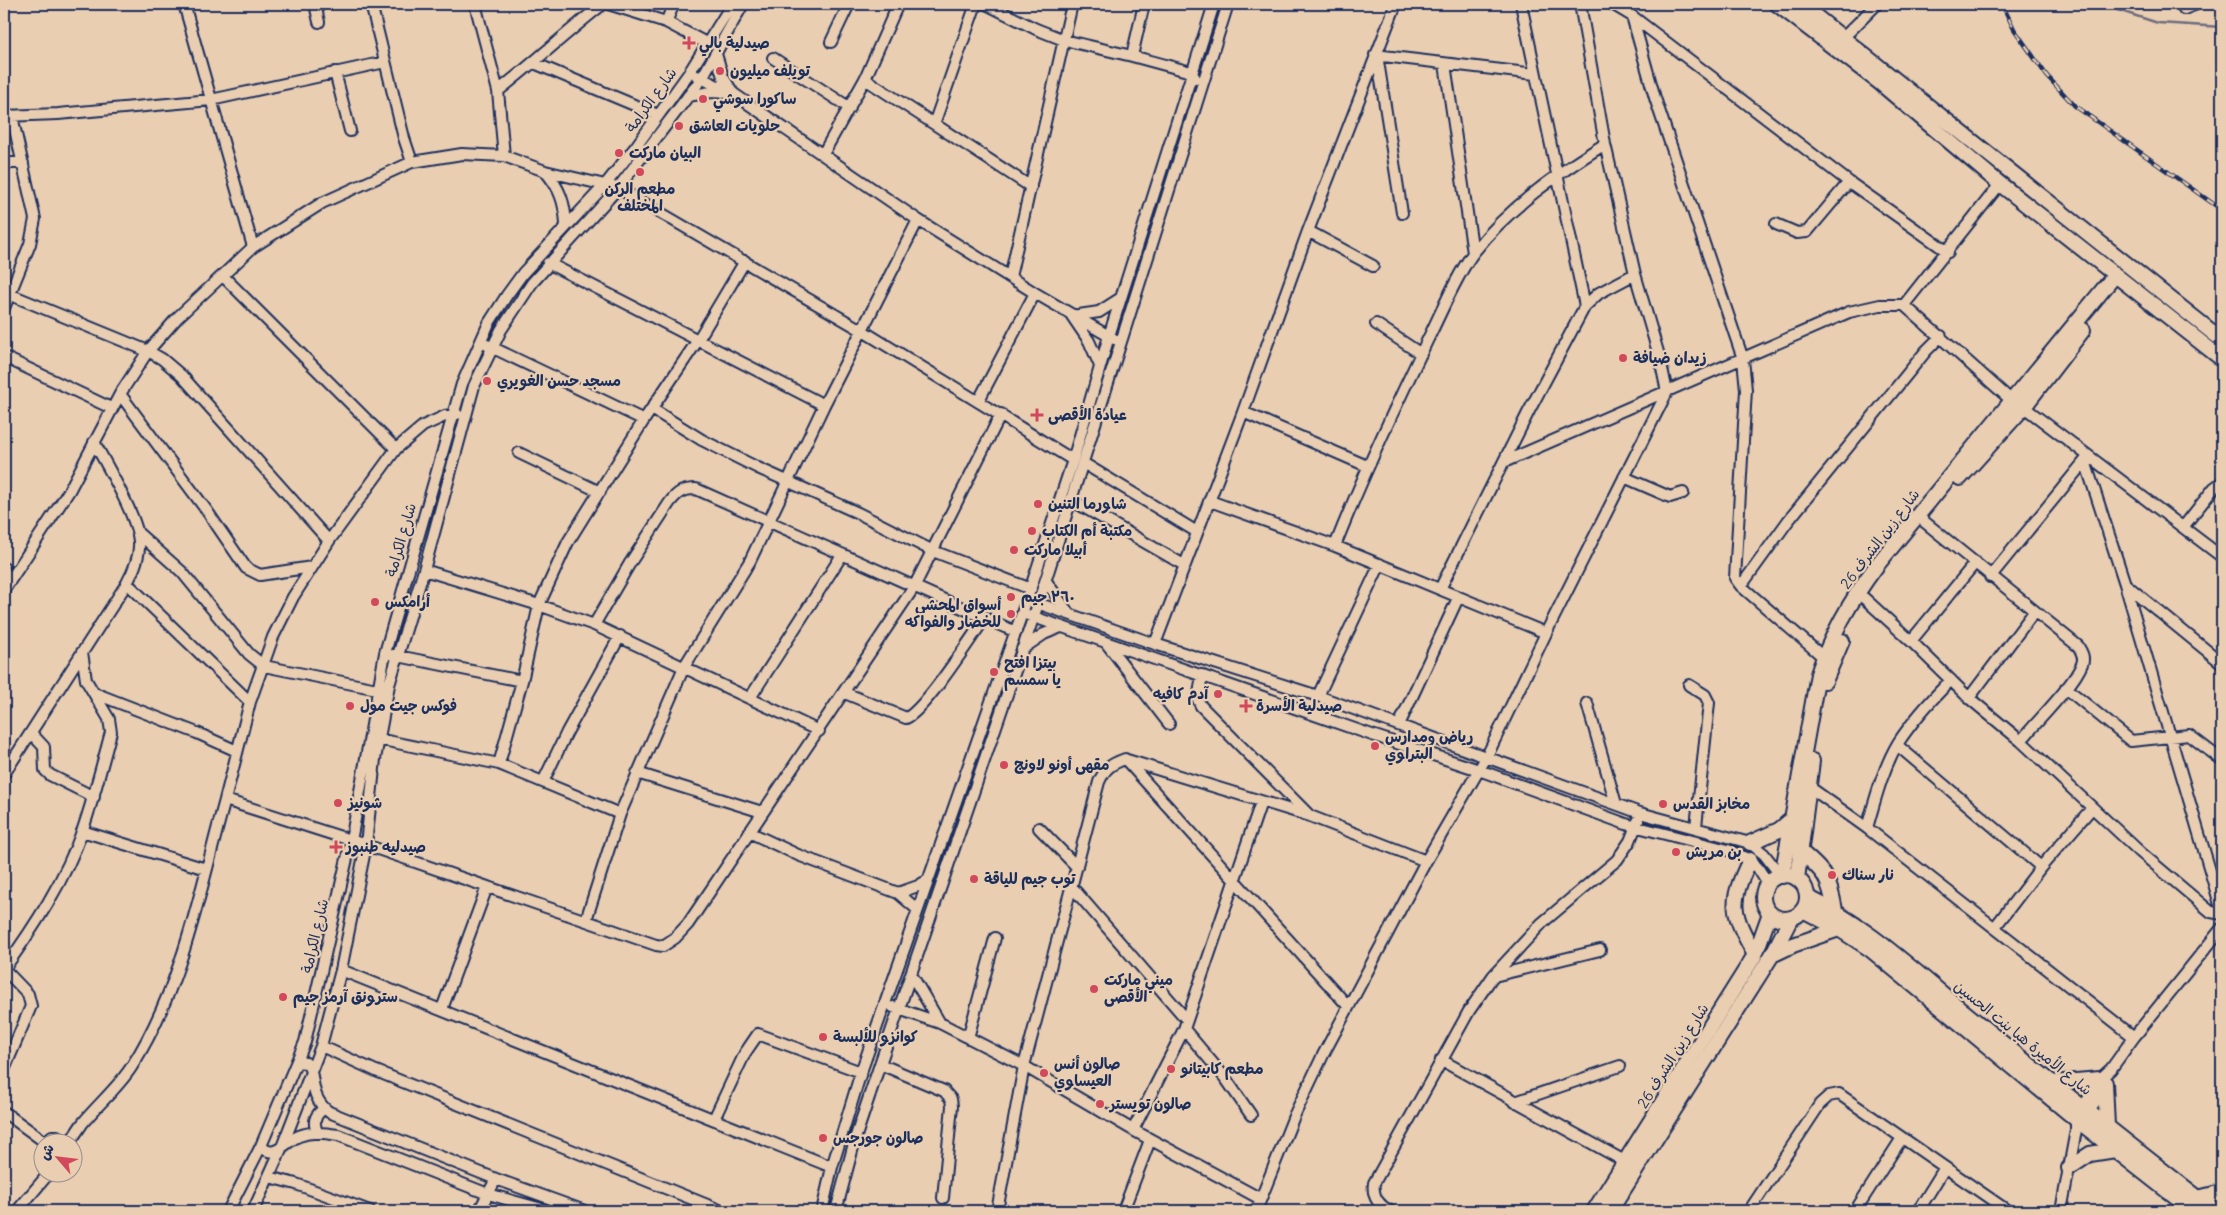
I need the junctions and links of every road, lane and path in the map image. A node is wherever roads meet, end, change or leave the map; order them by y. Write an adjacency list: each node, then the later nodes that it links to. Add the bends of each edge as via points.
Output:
1 (184, 4): 52 (street)
2 (315, 4): 29 (street)
3 (371, 4): 39 (street)
4 (475, 4): 49 (street)
5 (603, 4): 40 (street)
6 (608, 4): 30 (street)
7 (674, 4): 30 (street)
8 (732, 4): 34 (street, شارع الكرامة)
9 (743, 4): 35 (street, شارع الكرامة)
10 (849, 4): 33 (street)
11 (898, 4): 47 (street)
12 (976, 4): 56 (street)
13 (986, 4): 26 (street)
14 (1072, 4): 32 (street)
15 (1144, 4): 37 (street)
16 (1214, 4): 43 (street)
17 (1228, 4): 48 (street)
18 (1396, 4): 36 (street)
19 (1521, 4): 45 (street)
20 (1580, 4): 58 (street)
21 (1612, 4): 28 (street)
22 (1777, 4): 59 (main road)
23 (1800, 4): 31 (main road)
24 (1876, 4): 31 (street)
25 (2197, 4): 27 (street)
26 (1004, 8): 32 (street)
27 (2184, 9)
28 (1632, 16): 67 (street); 108 (street, via 1658,107)
29 (319, 22)
30 (666, 22): 34 (street)
31 (1844, 38): 59 (main road)
32 (1064, 40): 37 (street); 70 (street)
33 (831, 42)
34 (708, 44): 44 (street, شارع الكرامة)
35 (716, 54): 46 (street, شارع الكرامة); 50 (street, via 723,78)
36 (1376, 55): 41 (street); 72 (street); 76 (street)
37 (1132, 56): 43 (street)
38 (773, 58): 53 (street)
39 (384, 62): 42 (street); 62 (street)
40 (534, 63): 49 (street); 54 (street)
41 (1445, 64): 45 (street); 79 (street)
42 (335, 72): 52 (street); 57 (street)
43 (1192, 72): 48 (street); 91 (street)
44 (689, 73): 46 (street); 54 (street, شارع الكرامة)
45 (1535, 74): 66 (street)
46 (702, 78): 50 (street); 51 (street, شارع الكرامة)
47 (865, 78): 53 (street); 56 (street)
48 (1201, 87): 103 (street)
49 (498, 91): 61 (street)
50 (734, 94): 51 (street, via 720,92); 60 (street)
51 (688, 96): 71 (street, شارع الكرامة)
52 (211, 100): 55 (street); 77 (street)
53 (850, 108): 60 (street)
54 (658, 115): 69 (street, شارع الكرامة)
55 (8, 116): 64 (street)
56 (934, 124): 70 (street)
57 (350, 131)
58 (1605, 144): 66 (street); 84 (street)
59 (1965, 144): 68 (main road); 101 (main road)
60 (823, 154): 73 (street)
61 (504, 156): 62 (street, via 462,154); 65 (street)
62 (412, 162): 77 (street, via 322,203)
63 (4, 163): 64 (street)
64 (23, 163): 89 (street, via 34,209 34,230)
65 (545, 171): 69 (street); 75 (street, via 563,199)
66 (1558, 173): 79 (street, via 1495,228); 93 (street)
67 (1849, 182): 74 (street, via 1807,232 1797,233); 78 (street)
68 (2000, 184): 78 (street); 87 (main road)
69 (605, 185): 71 (street); 75 (street, شارع الكرامة)
70 (1031, 187): 86 (street)
71 (618, 188): 80 (street); 81 (street, شارع الكرامة)
72 (1402, 213)
73 (918, 220): 86 (street); 97 (street)
74 (1776, 224)
75 (566, 225): 83 (street, شارع الكرامة)
76 (1308, 231): 82 (street); 118 (street)
77 (253, 247): 85 (street)
78 (1948, 252): 92 (street)
79 (1473, 254): 106 (street)
80 (746, 261): 97 (street); 100 (street)
81 (548, 263): 88 (street, شارع الكرامة); 100 (street)
82 (1374, 266)
83 (523, 273): 88 (street); 102 (street, شارع الكرامة)
84 (1635, 274): 93 (street, via 1599,293); 111 (street)
85 (223, 276): 105 (street, via 178,317); 124 (street)
86 (1010, 277): 90 (street)
87 (2118, 278): 109 (main road); 114 (main road, شارع زين الشرف 26)
88 (532, 283): 104 (street, شارع الكرامة)
89 (6, 293): 94 (street); 105 (street)
90 (1035, 293): 95 (street); 113 (street)
91 (1121, 298): 95 (street, via 1099,312); 98 (street)
92 (1904, 305): 99 (street); 108 (street, via 1880,305 1849,312)
93 (1585, 306): 128 (street)
94 (4, 308)
95 (1072, 316): 98 (street); 110 (street, via 1089,341)
96 (1376, 324): 106 (street)
97 (863, 331): 113 (street); 115 (street)
98 (1109, 336): 103 (street); 110 (street)
99 (1941, 336): 114 (street); 158 (street, via 1788,521)
100 (698, 340): 115 (street); 117 (street)
101 (2222, 340)
102 (480, 342): 104 (street); 119 (street, شارع الكرامة)
103 (1121, 343): 127 (street)
104 (492, 347): 120 (street, شارع الكرامة); 122 (street)
105 (148, 351): 112 (street); 142 (street, via 182,376)
106 (1421, 354): 129 (street)
107 (4, 357): 116 (street)
108 (1743, 359): 111 (street); 158 (street, via 1746,390 1734,573)
109 (2222, 359)
110 (1100, 366): 127 (street)
111 (1667, 392): 128 (street); 130 (street)
112 (120, 394): 116 (street); 150 (street, via 246,568 260,575)
113 (979, 400): 121 (street)
114 (2018, 404): 126 (street); 137 (main road, شارع زين الشرف 26)
115 (824, 405): 131 (street)
116 (111, 408): 123 (street)
117 (652, 409): 122 (street); 131 (street, via 709,444)
118 (1244, 412): 129 (street); 136 (street)
119 (452, 414): 120 (street); 124 (street, via 423,426); 182 (street, شارع الكرامة)
120 (465, 414): 152 (street, شارع الكرامة)
121 (1002, 414): 127 (street); 144 (street)
122 (644, 420): 133 (street)
123 (94, 442): 141 (street); 157 (street, via 69,491)
124 (396, 449): 142 (street)
125 (519, 453): 133 (street)
126 (2087, 459): 139 (street); 153 (street); 156 (street)
127 (1078, 461): 135 (street); 140 (street); 160 (street)
128 (1504, 462): 161 (street)
129 (1367, 466): 143 (street)
130 (1624, 477): 134 (street, via 1670,497); 175 (street)
131 (789, 482): 138 (street); 144 (street)
132 (2222, 482): 139 (street)
133 (600, 492): 166 (street, via 568,542)
134 (1683, 493)
135 (1071, 500): 149 (street); 154 (street)
136 (1210, 500): 140 (street); 143 (street)
137 (1919, 518): 147 (street); 163 (main road, شارع زين الشرف 26); 184 (main road, شارع زين الشرف 26, via 1866,580)
138 (769, 523): 145 (street); 172 (street, via 696,489 681,491 655,525); 187 (street, via 734,589)
139 (2184, 526): 146 (street)
140 (1197, 532): 149 (street)
141 (138, 533): 155 (street, via 140,544); 186 (street, via 182,572 249,654)
142 (329, 541): 150 (street)
143 (1335, 546): 148 (street)
144 (933, 551): 159 (street); 160 (street)
145 (842, 555): 159 (street); 199 (street)
146 (2222, 557)
147 (1975, 563): 153 (street); 177 (street)
148 (1380, 564): 161 (street); 198 (street)
149 (1184, 565): 179 (street)
150 (312, 567): 186 (street, via 273,637)
151 (4, 568): 157 (street)
152 (424, 570): 166 (street); 183 (street, شارع الكرامة)
153 (1990, 576): 168 (street)
154 (1046, 581): 165 (street); 169 (street)
155 (127, 583): 181 (street); 201 (street)
156 (2125, 584): 185 (street); 207 (street)
157 (6, 586)
158 (1741, 586): 184 (street)
159 (914, 587): 170 (street); 197 (street)
160 (1031, 589): 164 (street)
161 (1440, 589): 162 (street)
162 (1458, 598): 175 (street); 204 (street)
163 (1864, 598): 177 (street); 184 (main road, شارع زين الشرف 26)
164 (1027, 600): 165 (street); 167 (street)
165 (1038, 604): 169 (street); 171 (street)
166 (539, 605): 172 (street); 192 (street)
167 (1022, 612): 171 (street); 174 (street)
168 (2034, 612): 194 (street, via 2078,646 2082,655 2082,664); 200 (street)
169 (1070, 615): 179 (street)
170 (985, 618): 174 (street); 197 (street, via 925,703 910,716 906,718)
171 (1034, 618): 173 (street); 180 (street)
172 (594, 625): 176 (street)
173 (1061, 627): 178 (street); 180 (street)
174 (1016, 632): 249 (street)
175 (1546, 633): 212 (street)
176 (620, 636): 187 (street); 219 (street)
177 (1911, 641): 191 (street)
178 (1107, 644): 188 (street); 203 (street)
179 (1155, 644): 198 (street)
180 (1022, 649): 270 (street)
181 (82, 652): 189 (street); 190 (street)
182 (385, 653): 183 (street); 195 (street, شارع الكرامة)
183 (398, 655): 192 (street); 208 (street, شارع الكرامة)
184 (1827, 661): 220 (main road, شارع زين الشرف 26); 230 (main road, شارع زين الشرف 26, via 1814,691)
185 (2222, 663)
186 (264, 666): 195 (street); 201 (street)
187 (684, 667): 199 (street); 217 (street)
188 (1202, 675): 216 (street); 229 (street, via 1198,700 1201,706)
189 (67, 679): 190 (street); 206 (street)
190 (86, 680): 196 (street)
191 (1951, 680): 200 (street); 210 (street, via 1915,718)
192 (522, 681): 215 (street)
193 (1689, 684): 232 (street, via 1705,695 1709,703)
194 (2066, 688): 207 (street, via 2131,741); 209 (street)
195 (377, 689): 237 (street, شارع الكرامة)
196 (94, 693): 211 (street); 221 (street, via 109,719 111,732)
197 (845, 693): 205 (street)
198 (1318, 696): 204 (street)
199 (750, 698): 205 (street)
200 (1969, 698): 209 (street)
201 (250, 702): 211 (street)
202 (1587, 703): 224 (street)
203 (1169, 724)
204 (1399, 725): 212 (street)
205 (819, 731): 226 (street)
206 (31, 732): 218 (street); 221 (street, via 44,747 45,770 50,776)
207 (2170, 738): 214 (street, via 2189,735); 257 (street)
208 (378, 739): 215 (street); 239 (street, شارع الكرامة)
209 (2021, 741): 225 (street)
210 (1897, 745): 234 (street); 244 (street)
211 (237, 751): 222 (street)
212 (1487, 756): 216 (street); 224 (street)
213 (1125, 759): 223 (street); 243 (street, via 1111,764 1103,772); 247 (street)
214 (2222, 760)
215 (499, 764): 219 (street)
216 (1479, 770): 231 (street); 242 (street)
217 (637, 773): 226 (street); 228 (street)
218 (4, 774)
219 (543, 782): 228 (street)
220 (1808, 786): 234 (street); 240 (main road, شارع زين الشرف 26)
221 (94, 797): 235 (street)
222 (226, 800): 237 (street); 245 (street)
223 (1261, 802): 229 (street); 247 (street)
224 (1616, 804): 227 (street)
225 (2092, 808): 244 (street); 257 (street, via 2211,912)
226 (762, 812): 236 (street)
227 (1640, 813): 231 (street); 232 (street)
228 (620, 814): 260 (street)
229 (1310, 816): 242 (street)
230 (1793, 818): 238 (main road, via 1779,830); 246 (main road, شارع زين الشرف 26)
231 (1636, 826): 241 (street, via 1728,850); 271 (street, via 1617,860 1542,923)
232 (1696, 827): 238 (street)
233 (1039, 828): 243 (street)
234 (1867, 828): 261 (street)
235 (82, 831): 245 (street); 268 (street, via 50,900)
236 (749, 832): 253 (street, via 798,855); 260 (street, via 688,924 667,944 656,945)
237 (351, 841): 239 (street); 282 (street, شارع الكرامة, via 320,981)
238 (1750, 843): 246 (street)
239 (366, 845): 251 (street); 269 (street, شارع الكرامة)
240 (1801, 852): 248 (main road, شارع زين الشرف 26); 256 (main road, via 1824,872 1832,890)
241 (1750, 860): 250 (street); 266 (main road, via 1737,887 1735,900 1737,917)
242 (1426, 861): 273 (street)
243 (1077, 867): 252 (street)
244 (2041, 867): 261 (street)
245 (206, 869): 299 (street, via 176,976 142,1050 131,1069)
246 (1782, 876): 248 (main road); 250 (main road)
247 (1235, 879): 273 (street); 277 (street)
248 (1798, 879): 254 (main road, via 1806,890)
249 (928, 880): 253 (street); 255 (street)
250 (1768, 884): 258 (main road, via 1764,902)
251 (487, 887): 260 (street); 274 (street)
252 (1072, 887): 277 (street); 284 (street)
253 (898, 892): 255 (street)
254 (1805, 903): 256 (main road, شارع الأميرة هيا بنت الحسين); 259 (main road); 262 (main road, شارع الأميرة هيا بنت الحسين)
255 (918, 910): 272 (street)
256 (1835, 910): 290 (main road, شارع الأميرة هيا بنت الحسين)
257 (2222, 912)
258 (1770, 913): 259 (main road, via 1783,919); 266 (main road, شارع زين الشرف 26)
259 (1791, 918): 267 (main road, شارع زين الشرف 26)
260 (586, 920)
261 (1995, 927): 278 (street)
262 (1840, 928): 267 (main road); 296 (main road, شارع الأميرة هيا بنت الحسين)
263 (2222, 928): 278 (street)
264 (995, 938): 279 (street)
265 (1600, 950): 271 (street)
266 (1755, 955): 307 (main road, شارع زين الشرف 26)
267 (1772, 955): 313 (main road, شارع زين الشرف 26)
268 (4, 969): 286 (street, via 28,994 31,1006)
269 (341, 970): 274 (street); 280 (street, شارع الكرامة)
270 (911, 974): 275 (street); 276 (street)
271 (1493, 976): 281 (street)
272 (884, 1004): 275 (street); 287 (street)
273 (1348, 1006): 318 (street, via 1294,1116)
274 (442, 1009): 295 (street, via 546,1054)
275 (899, 1009): 276 (street); 283 (street)
276 (940, 1023): 279 (street)
277 (1186, 1025): 293 (street); 298 (street)
278 (2134, 1037): 289 (street)
279 (968, 1038): 284 (street)
280 (322, 1046): 288 (street, شارع الكرامة); 328 (street, via 376,1071)
281 (1441, 1060): 291 (street); 334 (street, via 1374,1183 1377,1201)
282 (297, 1062): 288 (street, via 309,1065); 304 (street, شارع الكرامة)
283 (880, 1064): 317 (street, via 944,1091 950,1099); 330 (street)
284 (1024, 1066): 298 (street); 331 (street)
285 (1620, 1066): 291 (street)
286 (4, 1070)
287 (861, 1072): 295 (street, via 758,1034); 308 (street)
288 (312, 1074): 292 (street, via 315,1095); 305 (street, شارع الكرامة)
289 (2103, 1081): 290 (main road); 296 (street); 297 (main road)
290 (2052, 1083): 296 (main road, شارع الأميرة هيا بنت الحسين)
291 (1515, 1102): 307 (street)
292 (324, 1108): 300 (street, via 316,1117); 312 (street)
293 (1252, 1115)
294 (5, 1117): 301 (street)
295 (714, 1119): 308 (street)
296 (2081, 1119): 297 (main road, شارع الأميرة هيا بنت الحسين); 306 (main road, شارع الأميرة هيا بنت الحسين); 309 (street)
297 (2107, 1126): 319 (main road, شارع الأميرة هيا بنت الحسين)
298 (1133, 1130): 303 (street)
299 (74, 1132)
300 (318, 1132): 305 (street, via 299,1136); 316 (street, via 338,1135)
301 (32, 1134)
302 (1902, 1138): 310 (street); 337 (street, via 1839,1094 1829,1096 1820,1104); 338 (street)
303 (1150, 1140): 318 (street); 332 (street)
304 (261, 1146): 305 (street, via 272,1152); 322 (street, شارع الكرامة)
305 (282, 1147): 311 (street, شارع الكرامة)
306 (2115, 1150): 309 (main road, via 2090,1154); 342 (main road, شارع الأميرة هيا بنت الحسين)
307 (1626, 1162): 313 (main road, شارع زين الشرف 26)
308 (832, 1167): 329 (street)
309 (2069, 1168): 341 (street)
310 (1944, 1169): 339 (street); 340 (street)
311 (269, 1177): 323 (street, شارع الكرامة); 324 (street)
312 (496, 1179): 316 (street); 327 (street)
313 (1623, 1179): 335 (main road, شارع زين الشرف 26); 336 (main road, شارع زين الشرف 26)
314 (41, 1182): 321 (street)
315 (2222, 1192): 319 (main road)
316 (488, 1194): 320 (street); 325 (street)
317 (943, 1198)
318 (1259, 1198): 333 (street)
319 (2198, 1198): 343 (main road, شارع الأميرة هيا بنت الحسين)
320 (527, 1207): 326 (street)
321 (17, 1211)
322 (228, 1211)
323 (253, 1211)
324 (370, 1211)
325 (479, 1211)
326 (549, 1211)
327 (585, 1211)
328 (722, 1211)
329 (822, 1211)
330 (836, 1211)
331 (997, 1211)
332 (1123, 1211)
333 (1256, 1211)
334 (1390, 1211)
335 (1594, 1211)
336 (1610, 1211)
337 (1749, 1211)
338 (1855, 1211)
339 (1918, 1211)
340 (2008, 1211)
341 (2061, 1211)
342 (2192, 1211)
343 (2215, 1211)

